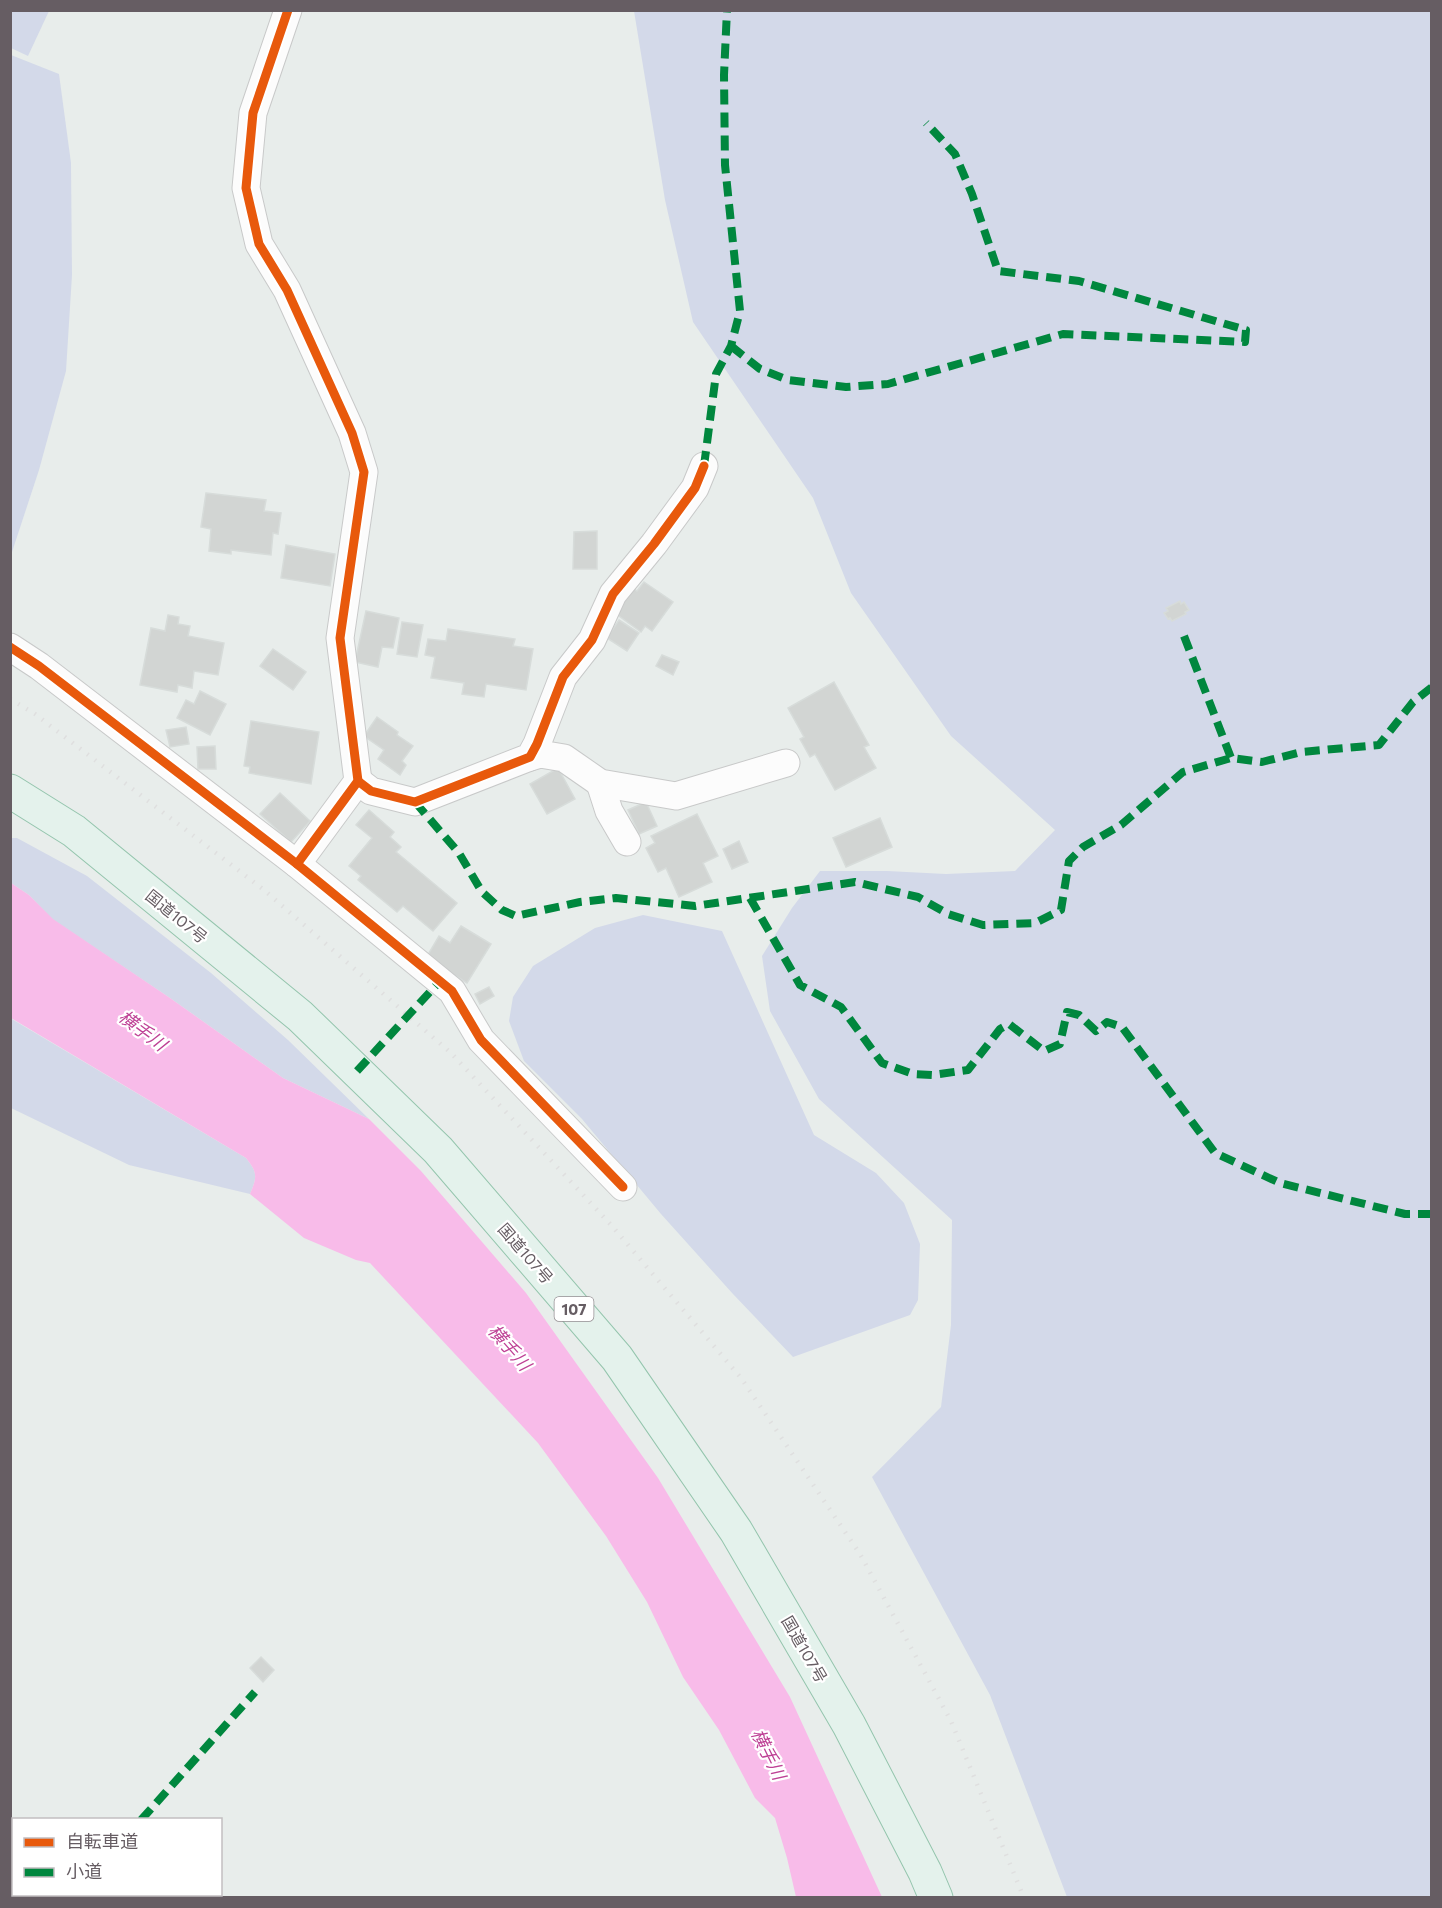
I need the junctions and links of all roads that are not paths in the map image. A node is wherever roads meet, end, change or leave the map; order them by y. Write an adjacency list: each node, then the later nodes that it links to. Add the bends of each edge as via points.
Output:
1 (288, 10): 6 (street, via 253,113 246,188 259,244 287,290 352,433 364,472 340,638)
2 (704, 466): 4 (street, via 695,488 613,594 592,640 563,677)
3 (10, 647): 10 (street)
4 (530, 757): 6 (street, via 415,802 371,791); 7 (street, via 540,754 564,758)
5 (786, 763): 7 (street, via 676,796)
6 (358, 781): 10 (street)
7 (600, 783): 9 (street, via 609,812)
8 (10, 791): 12 (highway, 国道107号 / 107, via 74,831 300,1016 438,1150 617,1358 736,1531 849,1725)
9 (627, 842)
10 (297, 864): 11 (street, via 452,991 481,1040)
11 (623, 1187)
12 (936, 1898)

